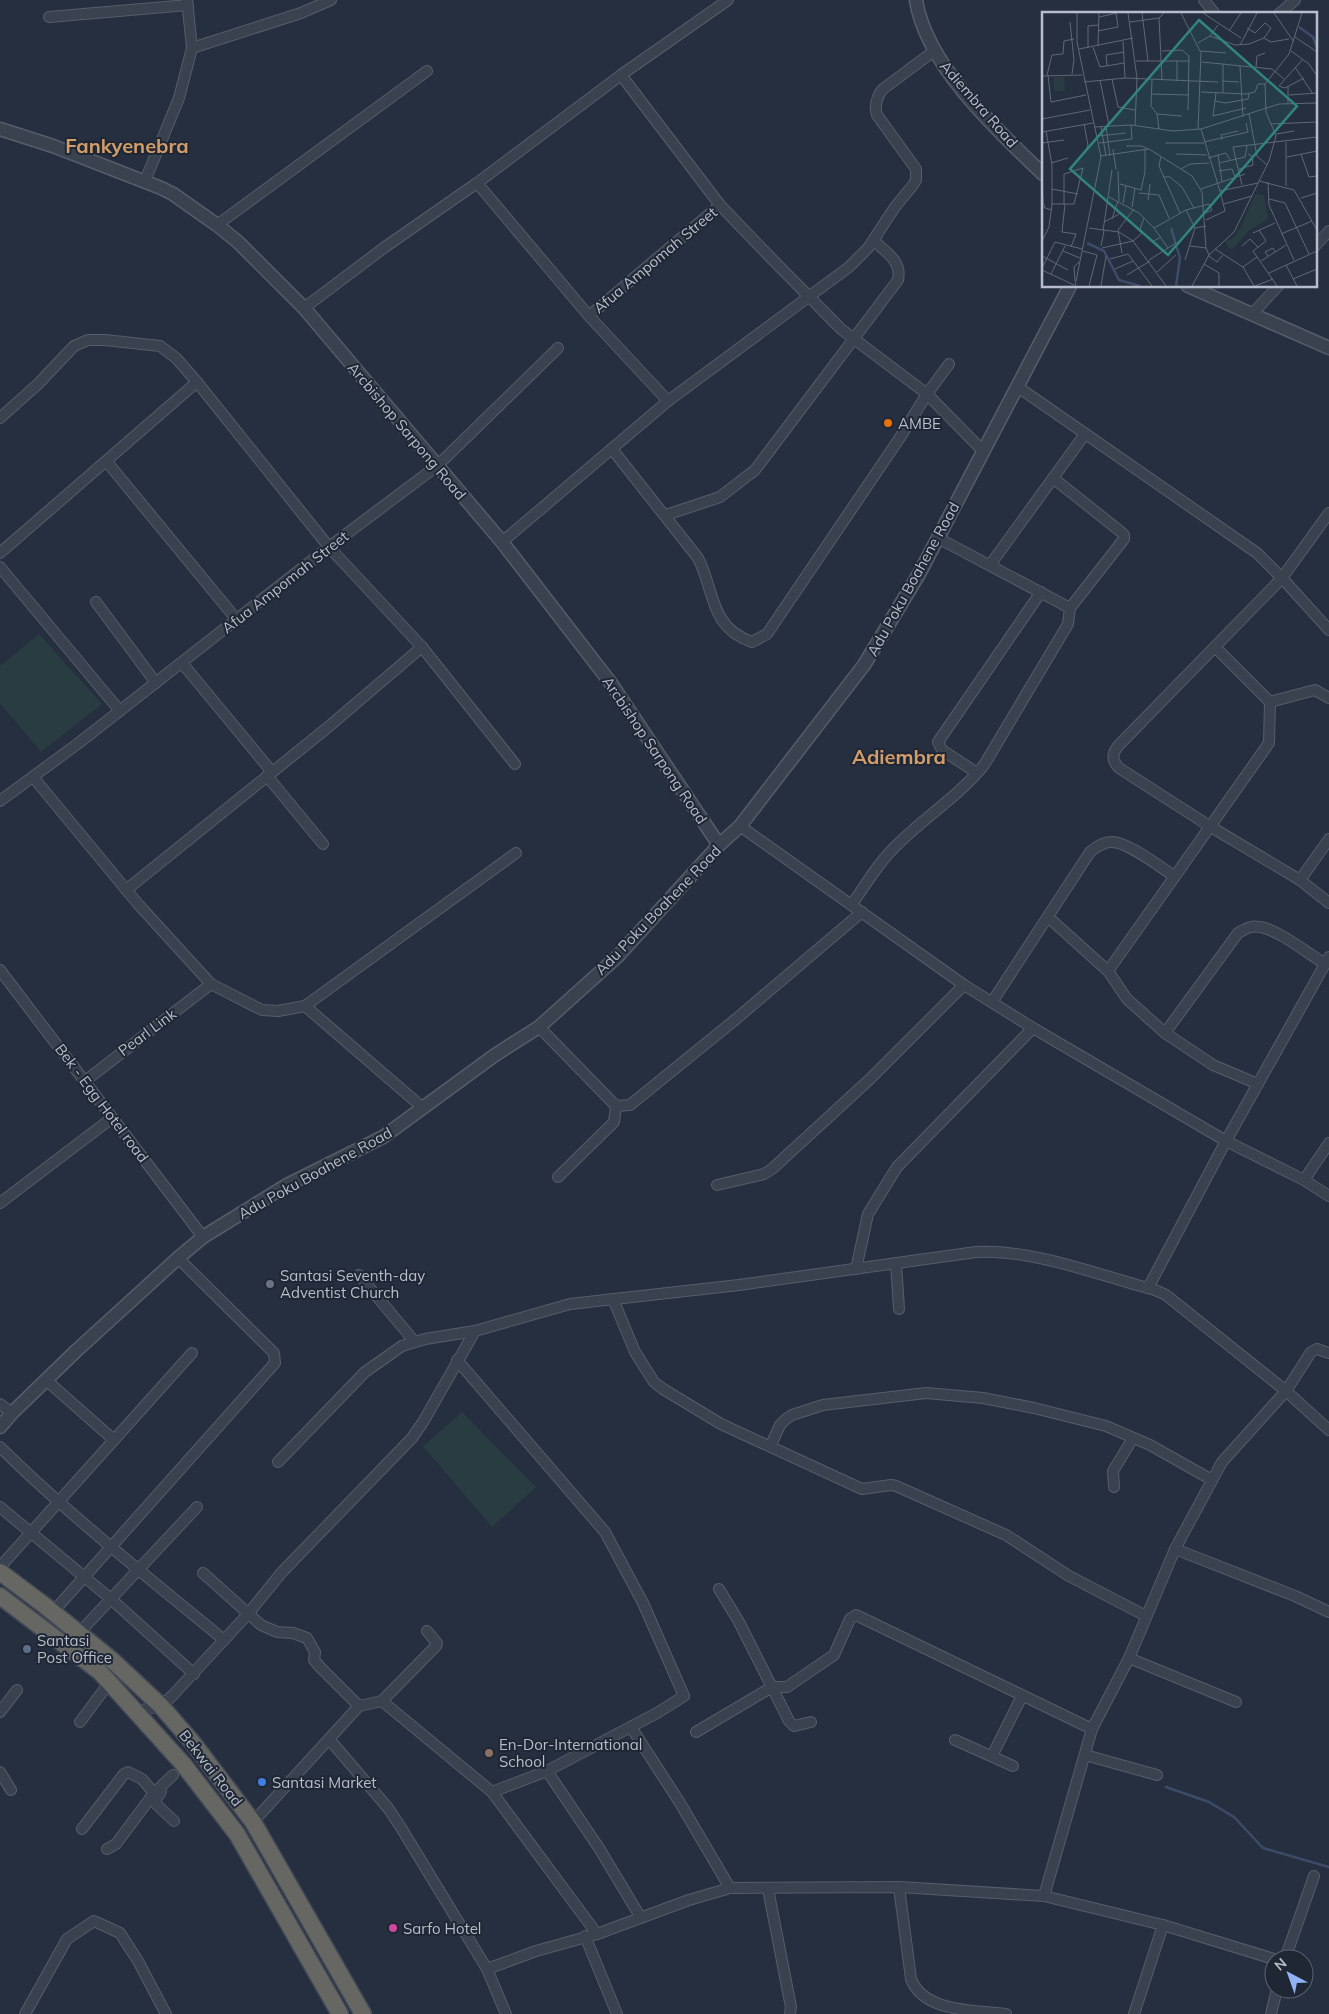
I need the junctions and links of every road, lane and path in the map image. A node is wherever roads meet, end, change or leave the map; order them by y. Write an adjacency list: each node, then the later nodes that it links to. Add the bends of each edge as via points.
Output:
1 (331, 0): 10 (street, via 302,13)
2 (728, 0): 13 (street)
3 (916, 0): 11 (street, Adiembra Road)
4 (1204, 0): 7 (street)
5 (1294, 0): 8 (street)
6 (188, 2): 9 (street); 10 (street)
7 (1213, 12)
8 (1281, 12)
9 (49, 17)
10 (192, 48): 16 (street, via 179,98)
11 (934, 51): 15 (street, Adiembra Road, via 957,83); 21 (street, via 878,95 877,115 917,173 914,186)
12 (428, 70): 19 (street)
13 (622, 75): 17 (street); 18 (street)
14 (0, 128): 16 (street, Arcbishop Sarpong Road)
15 (1042, 173)
16 (145, 180): 19 (street, Arcbishop Sarpong Road, via 173,194)
17 (477, 183): 27 (street); 29 (street)
18 (720, 205): 26 (street); 29 (street, Afua Ampomah Street)
19 (218, 225): 27 (street, Arcbishop Sarpong Road)
20 (1329, 231): 22 (street)
21 (879, 232): 26 (street, via 859,259); 30 (street, via 874,242 896,261 898,280)
22 (1316, 245)
23 (1069, 288): 35 (street, Adu Poku Boahene Road)
24 (1193, 288): 28 (street)
25 (1276, 288): 28 (street)
26 (810, 298): 30 (street); 37 (street)
27 (304, 308): 43 (street, Arcbishop Sarpong Road)
28 (1252, 314): 32 (street)
29 (589, 316): 37 (street)
30 (853, 338): 36 (street); 46 (street, via 755,470 720,496)
31 (558, 348): 43 (street, Afua Ampomah Street)
32 (1329, 348)
33 (949, 364): 36 (street)
34 (197, 382): 38 (street, via 176,358 160,346 88,340 74,346); 42 (street); 49 (street)
35 (1018, 387): 39 (street); 41 (street, Adu Poku Boahene Road)
36 (927, 394): 41 (street); 46 (street, via 767,634 757,640 747,640 728,628 718,616 704,569)
37 (668, 401): 40 (street)
38 (0, 418)
39 (1085, 434): 44 (street); 53 (street, via 1257,553)
40 (612, 449): 46 (street); 48 (street)
41 (983, 451): 47 (street, Adu Poku Boahene Road)
42 (106, 462): 50 (street); 57 (street)
43 (437, 466): 48 (street, Arcbishop Sarpong Road); 49 (street, Afua Ampomah Street)
44 (1053, 478): 51 (street); 56 (street, via 1124,535 1122,543)
45 (1329, 513): 53 (street)
46 (666, 515)
47 (938, 538): 51 (street); 71 (street, Adu Poku Boahene Road, via 864,665)
48 (502, 542): 75 (street, Arcbishop Sarpong Road, via 610,682)
49 (329, 547): 57 (street, Afua Ampomah Street); 59 (street)
50 (0, 553)
51 (990, 565): 54 (street)
52 (0, 568): 65 (street)
53 (1282, 578): 58 (street); 60 (street)
54 (1041, 592): 56 (street); 67 (street, via 938,742 942,750)
55 (96, 602): 62 (street)
56 (1070, 608): 67 (street, via 1068,624)
57 (237, 620): 61 (street, Afua Ampomah Street)
58 (1329, 630)
59 (422, 647): 66 (street); 68 (street)
60 (1215, 647): 64 (street); 72 (street, via 1119,744 1113,754 1119,768)
61 (182, 663): 62 (street, Afua Ampomah Street); 68 (street)
62 (156, 683): 65 (street, Afua Ampomah Street)
63 (1329, 698): 64 (street, via 1314,690)
64 (1270, 702): 72 (street, via 1269,743)
65 (120, 711): 69 (street, Afua Ampomah Street)
66 (515, 764)
67 (978, 773): 81 (street, via 898,843)
68 (270, 774): 74 (street); 79 (street)
69 (33, 777): 70 (street, Afua Ampomah Street); 79 (street)
70 (0, 801)
71 (740, 826): 75 (street, Adu Poku Boahene Road); 81 (street)
72 (1211, 827): 77 (street); 78 (street)
73 (1329, 839): 78 (street)
74 (323, 844)
75 (719, 845): 91 (street, Adu Poku Boahene Road, via 617,958)
76 (516, 853): 90 (street)
77 (1174, 876): 83 (street, via 1124,845 1108,842 1090,852); 86 (street)
78 (1300, 880): 80 (street)
79 (126, 890): 87 (street)
80 (1329, 903)
81 (852, 904): 82 (street)
82 (862, 912): 88 (street); 96 (street, via 630,1105)
83 (1048, 917): 86 (street); 89 (street)
84 (1327, 961): 93 (street, via 1272,931 1260,927 1245,928 1238,933); 95 (street)
85 (0, 970): 94 (street, Bek - Egg Hotel road)
86 (1108, 971): 93 (street, via 1127,999)
87 (210, 984): 90 (street, via 270,1012); 94 (street, Pearl Link)
88 (964, 985): 89 (street); 103 (street, via 870,1079 769,1172)
89 (992, 1002): 92 (street)
90 (305, 1006): 97 (street)
91 (539, 1027): 96 (street); 97 (street, Adu Poku Boahene Road)
92 (1033, 1028): 99 (street); 109 (street, via 897,1167 868,1214)
93 (1165, 1033): 95 (street, via 1213,1065)
94 (85, 1081): 98 (street, Bek - Egg Hotel road)
95 (1258, 1084): 99 (street)
96 (616, 1106): 101 (street, via 614,1122)
97 (422, 1107): 106 (street, Adu Poku Boahene Road, via 383,1137 287,1185)
98 (112, 1118): 105 (street); 106 (street, Bek - Egg Hotel road)
99 (1226, 1141): 102 (street); 111 (street)
100 (1329, 1143): 102 (street)
101 (558, 1177)
102 (1304, 1180): 104 (street)
103 (717, 1185)
104 (1329, 1196)
105 (0, 1203)
106 (203, 1238): 107 (street, Adu Poku Boahene Road)
107 (178, 1258): 119 (street, Adu Poku Boahene Road); 136 (street, via 274,1353 276,1363)
108 (896, 1263): 109 (street); 111 (street, via 999,1252 1066,1264); 113 (street)
109 (856, 1269): 112 (street, via 739,1286)
110 (359, 1275): 115 (street)
111 (1148, 1288): 120 (street, via 1176,1302)
112 (613, 1299): 114 (street, via 570,1304); 127 (street, via 634,1352 654,1382 722,1424)
113 (899, 1309)
114 (475, 1331): 115 (street); 118 (street)
115 (414, 1341): 129 (street, via 365,1372)
116 (192, 1353): 126 (street)
117 (1329, 1353): 120 (street, via 1314,1350)
118 (457, 1360): 148 (street, via 412,1438 282,1572); 167 (street, via 605,1532 643,1603 684,1696)
119 (46, 1380): 122 (street, Adu Poku Boahene Road); 126 (street)
120 (1286, 1391): 124 (street); 130 (street, via 1233,1448)
121 (0, 1404): 122 (street)
122 (12, 1413): 123 (street, Adu Poku Boahene Road)
123 (0, 1427)
124 (1329, 1430)
125 (1133, 1438): 127 (street, via 1106,1426 1034,1408 983,1398 926,1393 823,1405 792,1415 780,1425); 130 (street); 131 (street, via 1113,1471)
126 (114, 1440): 132 (street)
127 (771, 1446): 149 (street, via 862,1490 896,1486 1006,1535 1069,1576)
128 (0, 1447): 132 (street)
129 (278, 1462)
130 (1212, 1480): 137 (street)
131 (1114, 1487)
132 (59, 1501): 135 (street); 136 (street)
133 (0, 1507): 135 (street)
134 (197, 1507): 139 (street)
135 (30, 1532): 138 (street); 142 (street)
136 (113, 1546): 139 (street); 142 (street)
137 (1175, 1549): 147 (street); 149 (street)
138 (0, 1567)
139 (138, 1570): 145 (street); 152 (street)
140 (0, 1572): 146 (highway, Bekwai Road)
141 (203, 1573): 148 (street)
142 (84, 1577): 145 (street); 146 (street)
143 (719, 1589): 156 (street)
144 (0, 1596): 155 (highway, Bekwai Road, via 92,1666)
145 (111, 1599): 151 (street); 154 (street)
146 (53, 1612): 151 (highway, Bekwai Road)
147 (1329, 1612)
148 (248, 1614): 152 (street); 162 (street, via 277,1632 293,1632 307,1638 315,1652 314,1660)
149 (1146, 1616): 153 (street)
150 (427, 1631): 159 (street, via 436,1646)
151 (79, 1633): 161 (highway, Bekwai Road)
152 (224, 1640): 154 (street)
153 (1129, 1658): 160 (street); 168 (street)
154 (194, 1674): 161 (street)
155 (109, 1683): 163 (highway, Bekwai Road); 165 (street)
156 (772, 1687): 158 (street, via 786,1687 834,1655 850,1619 856,1615); 166 (street, via 791,1724); 169 (street)
157 (17, 1690): 164 (street)
158 (1022, 1696): 168 (street); 173 (street)
159 (382, 1701): 162 (street); 180 (street)
160 (1236, 1702)
161 (161, 1706): 163 (street); 183 (highway, Bekwai Road)
162 (359, 1706): 170 (street)
163 (137, 1711): 175 (highway, Bekwai Road)
164 (0, 1712)
165 (80, 1722)
166 (811, 1722)
167 (631, 1727): 176 (street); 188 (street)
168 (1092, 1729): 172 (street)
169 (696, 1732)
170 (329, 1739): 183 (street); 197 (street, via 388,1808)
171 (955, 1740): 173 (street)
172 (1085, 1754): 178 (street); 190 (street)
173 (992, 1756): 174 (street)
174 (1013, 1766)
175 (178, 1769): 181 (street); 182 (street, via 156,1800 156,1804); 202 (highway, Bekwai Road, via 237,1834)
176 (547, 1771): 180 (street); 191 (street)
177 (0, 1772): 179 (street)
178 (1157, 1775)
179 (11, 1790)
180 (492, 1792): 193 (street)
181 (154, 1793): 184 (street, via 142,1779 128,1772); 185 (street, via 116,1844)
182 (174, 1820)
183 (253, 1822): 203 (highway, Bekwai Road)
184 (82, 1829)
185 (107, 1850)
186 (1314, 1876): 195 (street)
187 (899, 1887): 189 (street); 190 (street); 199 (street, via 913,1985 938,2005)
188 (730, 1888): 189 (street); 191 (street)
189 (768, 1889): 206 (street)
190 (1044, 1896): 192 (street)
191 (642, 1918): 193 (street)
192 (1163, 1925): 196 (street); 208 (street)
193 (596, 1934): 194 (street)
194 (585, 1936): 197 (street); 205 (street)
195 (1288, 1949)
196 (1264, 1956)
197 (487, 1969): 204 (street)
198 (1275, 1999): 209 (street)
199 (987, 2013): 207 (street)
200 (25, 2014): 201 (street, via 67,1939 94,1921 120,1933)
201 (166, 2014)
202 (340, 2014)
203 (363, 2014)
204 (506, 2014)
205 (617, 2014)
206 (790, 2014)
207 (1006, 2014)
208 (1134, 2014)
209 (1271, 2014)

